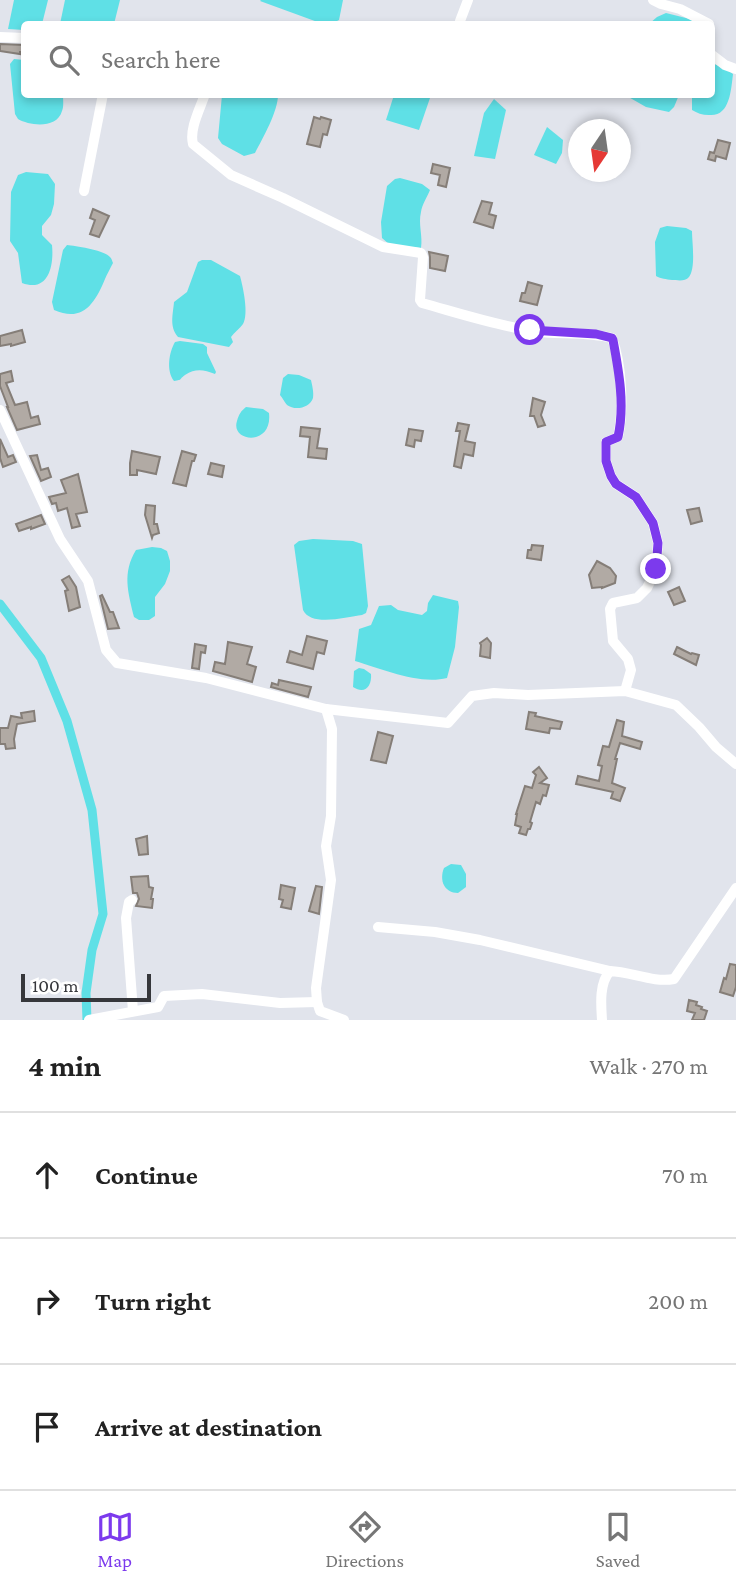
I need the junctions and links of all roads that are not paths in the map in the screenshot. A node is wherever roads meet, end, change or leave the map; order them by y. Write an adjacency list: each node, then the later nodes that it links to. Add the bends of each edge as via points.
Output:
1 (468, 0): 3 (street)
2 (653, 0): 4 (street)
3 (460, 21)
4 (703, 21)
5 (0, 37): 6 (street)
6 (21, 38)
7 (715, 57): 8 (street)
8 (736, 69)
9 (102, 98): 11 (street)
10 (204, 98): 13 (street, via 192,131 193,144 231,175 383,247 421,253 422,303 508,326 612,338 620,381 620,428 618,437 606,442 606,461 616,484 636,497 653,523 658,543 656,569 646,588 636,598 613,603 610,609 613,641 631,670)
11 (84, 191)
12 (0, 410): 14 (street, via 60,539 88,581 106,650 117,663 206,678)
13 (625, 691): 14 (street, via 472,696 448,723); 15 (street, via 676,705)
14 (326, 709): 20 (street, via 332,729 326,846 331,880)
15 (736, 764)
16 (736, 888): 19 (street, via 674,979)
17 (132, 900): 21 (street, via 126,918)
18 (378, 927): 19 (street, via 480,940)
19 (610, 971): 24 (street, via 601,996)
20 (317, 1002): 21 (street, via 202,994 164,996 158,1007); 23 (street, via 320,1011)
21 (133, 1011): 22 (street)
22 (93, 1019)
23 (344, 1020)
24 (602, 1020)

